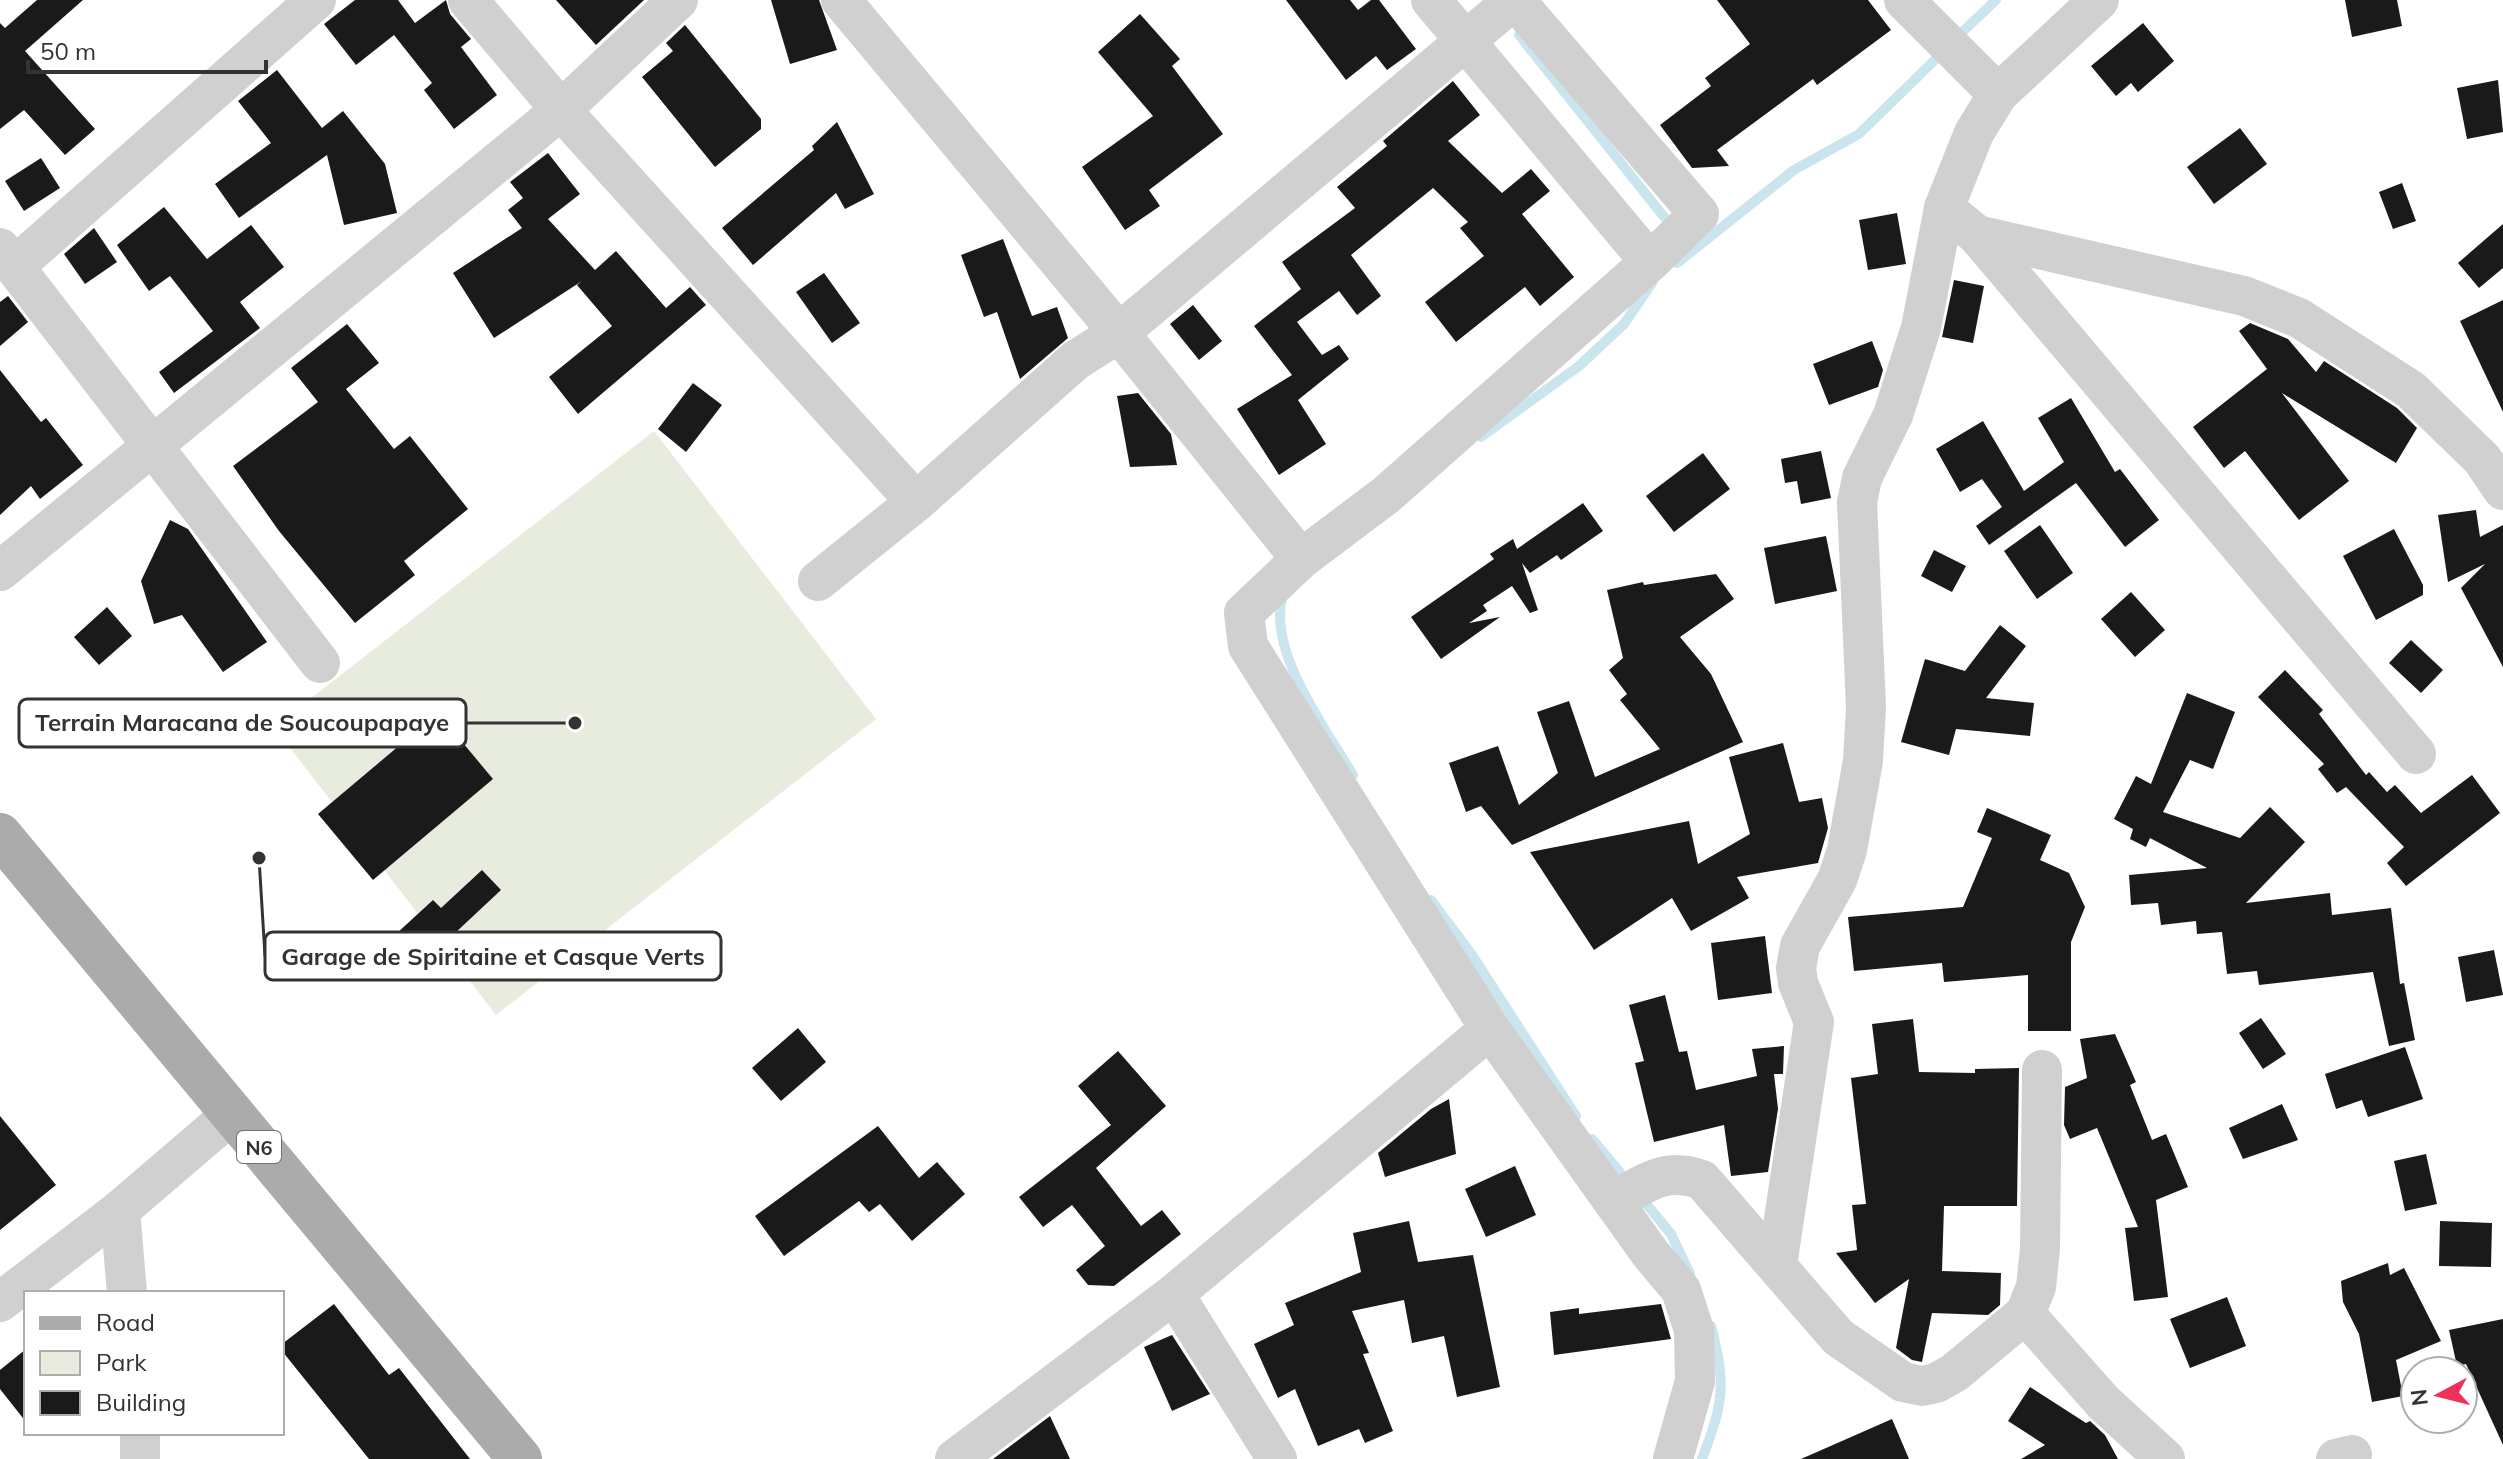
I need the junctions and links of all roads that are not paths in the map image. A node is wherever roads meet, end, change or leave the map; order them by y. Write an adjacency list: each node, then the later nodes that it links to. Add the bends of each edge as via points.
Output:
1 (316, 0): 14 (street)
2 (468, 0): 11 (street)
3 (678, 0): 11 (street)
4 (841, 0): 16 (street)
5 (1431, 0): 9 (street)
6 (1514, 0): 9 (street); 15 (street, via 1699,214)
7 (2099, 0): 10 (street)
8 (1920, 6): 10 (street)
9 (1464, 40): 15 (street); 16 (street)
10 (1998, 94): 12 (street, via 1958,166)
11 (561, 110): 17 (street); 19 (street)
12 (1944, 208): 13 (street); 31 (street, via 1921,328 1857,502 1866,707 1863,761 1847,850 1837,880 1800,946 1796,968 1814,1022)
13 (1977, 235): 18 (street, via 2244,296 2299,318 2411,390 2482,459); 24 (street)
14 (8, 257): 17 (street)
15 (1650, 262): 20 (street, via 1386,495)
16 (1119, 333): 19 (street, via 1076,360); 20 (street)
17 (153, 446): 21 (street); 23 (street)
18 (2503, 490)
19 (916, 502): 22 (street)
20 (1301, 559): 26 (street, via 1244,613 1248,646)
21 (0, 571)
22 (818, 581)
23 (320, 663)
24 (2416, 754)
25 (0, 835): 28 (main road, N6)
26 (1490, 1029): 29 (street); 33 (street)
27 (2042, 1070): 35 (street, via 2040,1249 2036,1287)
28 (232, 1114): 30 (street); 38 (main road, N6)
29 (1613, 1201): 31 (street, via 1665,1174 1702,1180); 41 (street, via 1681,1290 1694,1330 1695,1381)
30 (120, 1210): 32 (street); 34 (street)
31 (1777, 1265): 35 (street, via 1838,1337 1903,1382 1922,1386 1954,1373)
32 (127, 1291)
33 (1174, 1294): 39 (street); 40 (street)
34 (0, 1302)
35 (2025, 1314): 42 (street, via 2103,1402)
36 (140, 1435): 37 (street)
37 (140, 1459)
38 (520, 1459)
39 (955, 1459)
40 (1277, 1459)
41 (1673, 1459)
42 (2165, 1459)

